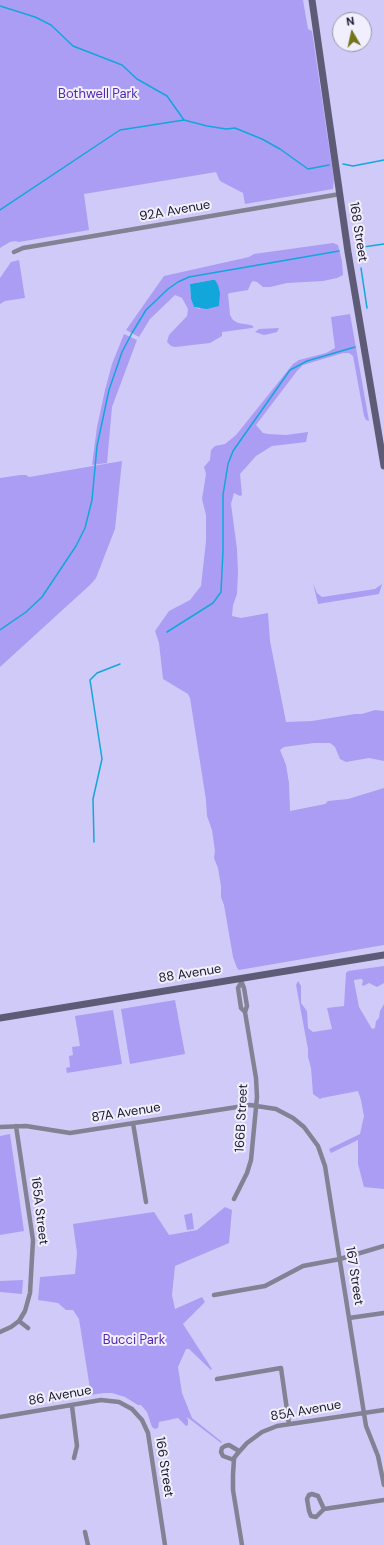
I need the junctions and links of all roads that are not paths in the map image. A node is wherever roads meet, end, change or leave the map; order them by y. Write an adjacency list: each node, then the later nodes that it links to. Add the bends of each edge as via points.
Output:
1 (312, 0): 2 (main road, 168 Street)
2 (340, 194): 3 (street, 92A Avenue, via 30,246); 4 (main road, 168 Street)
3 (14, 252)
4 (384, 466)
5 (384, 955): 6 (main road, 88 Avenue)
6 (240, 981): 7 (street, 166B Street, via 247,1006); 7 (street, 166B Street, via 238,988 241,1008); 8 (main road, 88 Avenue)
7 (245, 1012): 9 (street, 166B Street, via 256,1078)
8 (0, 1018)
9 (256, 1105): 10 (street, 87A Avenue); 13 (street, 166B Street, via 250,1164); 16 (street, 167 Street, via 276,1109 293,1118 307,1130 318,1146 326,1172)
10 (133, 1123): 11 (street, 87A Avenue, via 70,1133 33,1126); 14 (street)
11 (16, 1126): 12 (street, 87A Avenue); 20 (street, 165A Street, via 34,1240 30,1296)
12 (0, 1127)
13 (234, 1199)
14 (146, 1202)
15 (384, 1246): 16 (street)
16 (340, 1259): 17 (street, via 300,1267 265,1286); 19 (street, 167 Street)
17 (214, 1295)
18 (384, 1313): 19 (street)
19 (349, 1318): 27 (street, 167 Street)
20 (19, 1321): 21 (street); 22 (street)
21 (28, 1328)
22 (0, 1332)
23 (217, 1379): 29 (street, via 281,1368)
24 (122, 1404): 25 (street, 86 Avenue, via 101,1400); 38 (street, 166 Street, via 137,1413 147,1431)
25 (72, 1406): 28 (street, 86 Avenue); 31 (street, via 78,1446)
26 (384, 1410): 27 (street, 85A Avenue)
27 (364, 1413): 29 (street, 85A Avenue); 33 (street, 167 Street, via 367,1430 380,1462)
28 (0, 1417)
29 (290, 1424): 30 (street, 85A Avenue, via 264,1431)
30 (239, 1451): 32 (street, 85A Avenue); 32 (street, via 229,1445 222,1448 223,1456)
31 (74, 1458)
32 (234, 1460): 39 (street, via 233,1488)
33 (384, 1485)
34 (384, 1500): 35 (street)
35 (324, 1509): 35 (street, via 317,1495 308,1497 311,1516 317,1516)
36 (85, 1532): 37 (street)
37 (88, 1545)
38 (166, 1545)
39 (242, 1545)

